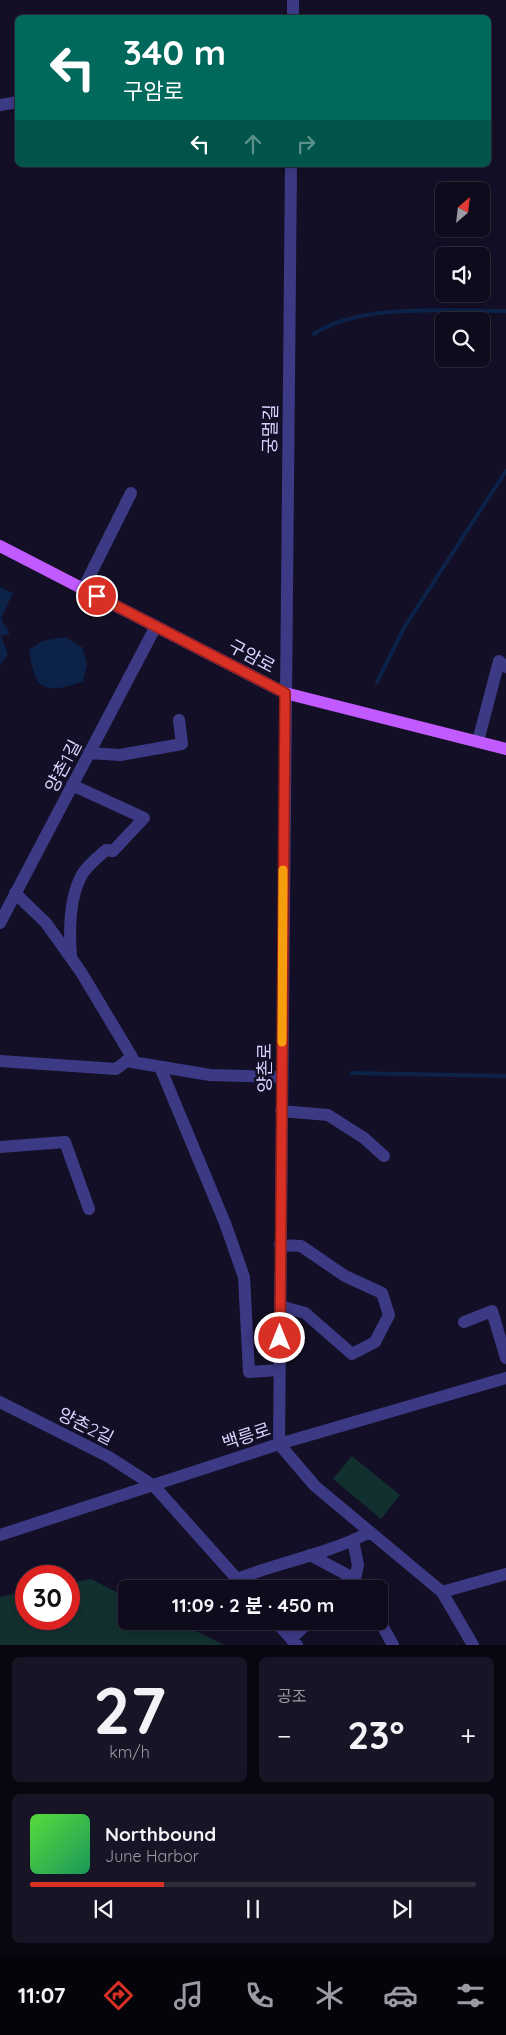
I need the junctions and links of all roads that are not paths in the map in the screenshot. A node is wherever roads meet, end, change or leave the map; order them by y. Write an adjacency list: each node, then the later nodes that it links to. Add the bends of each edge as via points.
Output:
1 (293, 0): 2 (street)
2 (293, 15)
3 (15, 103): 4 (street)
4 (0, 106)
5 (291, 167): 11 (street, 궁멀길)
6 (132, 493): 8 (street)
7 (0, 546): 8 (main road, 구암로)
8 (82, 589): 9 (main road, 구암로)
9 (156, 626): 11 (main road, 구암로); 15 (street, 양촌1길)
10 (506, 666): 13 (street, via 499,661)
11 (285, 693): 13 (main road, 구암로); 23 (street, 양촌로)
12 (179, 720): 15 (street, via 182,744 120,755)
13 (478, 741): 14 (main road, 구암로)
14 (506, 748)
15 (89, 753): 16 (street, 양촌1길)
16 (72, 785): 17 (street, 양촌1길); 19 (street, via 144,818 113,851 106,850 84,872 76,888 69,933)
17 (15, 893): 18 (street, 양촌1길); 19 (street, via 46,923)
18 (0, 923)
19 (72, 960): 21 (street, via 132,1057)
20 (0, 1061): 21 (street, via 116,1069)
21 (126, 1061): 22 (street)
22 (160, 1067): 23 (street, via 210,1075); 32 (street, via 244,1277 249,1372)
23 (282, 1077): 24 (street, 양촌로)
24 (281, 1111): 26 (street, via 328,1115 364,1138); 28 (street, 양촌로)
25 (0, 1147): 27 (street, via 65,1142)
26 (384, 1156)
27 (89, 1209)
28 (280, 1245): 29 (street, 양촌로); 29 (street, via 301,1246 345,1276 382,1293 389,1315 375,1342 352,1354 305,1313)
29 (280, 1306): 32 (street, 양촌로)
30 (464, 1322): 31 (street, via 492,1311)
31 (506, 1358)
32 (279, 1370): 35 (street, 양촌로)
33 (506, 1378): 35 (street, 백릉로)
34 (0, 1402): 36 (street, 양촌2길, via 109,1457)
35 (279, 1444): 36 (street, 백릉로); 37 (street, via 316,1486)
36 (154, 1486): 38 (street, 백릉로); 42 (street, 양촌2길)
37 (368, 1533): 39 (street); 45 (street)
38 (0, 1535)
39 (353, 1540): 40 (street); 44 (street)
40 (310, 1555): 42 (street); 43 (street)
41 (506, 1574): 45 (street)
42 (237, 1579)
43 (351, 1580)
44 (357, 1580)
45 (442, 1592): 51 (street)
46 (283, 1630): 49 (street)
47 (303, 1630): 49 (street)
48 (385, 1630): 50 (street)
49 (294, 1642)
50 (393, 1645)
51 (473, 1645)

